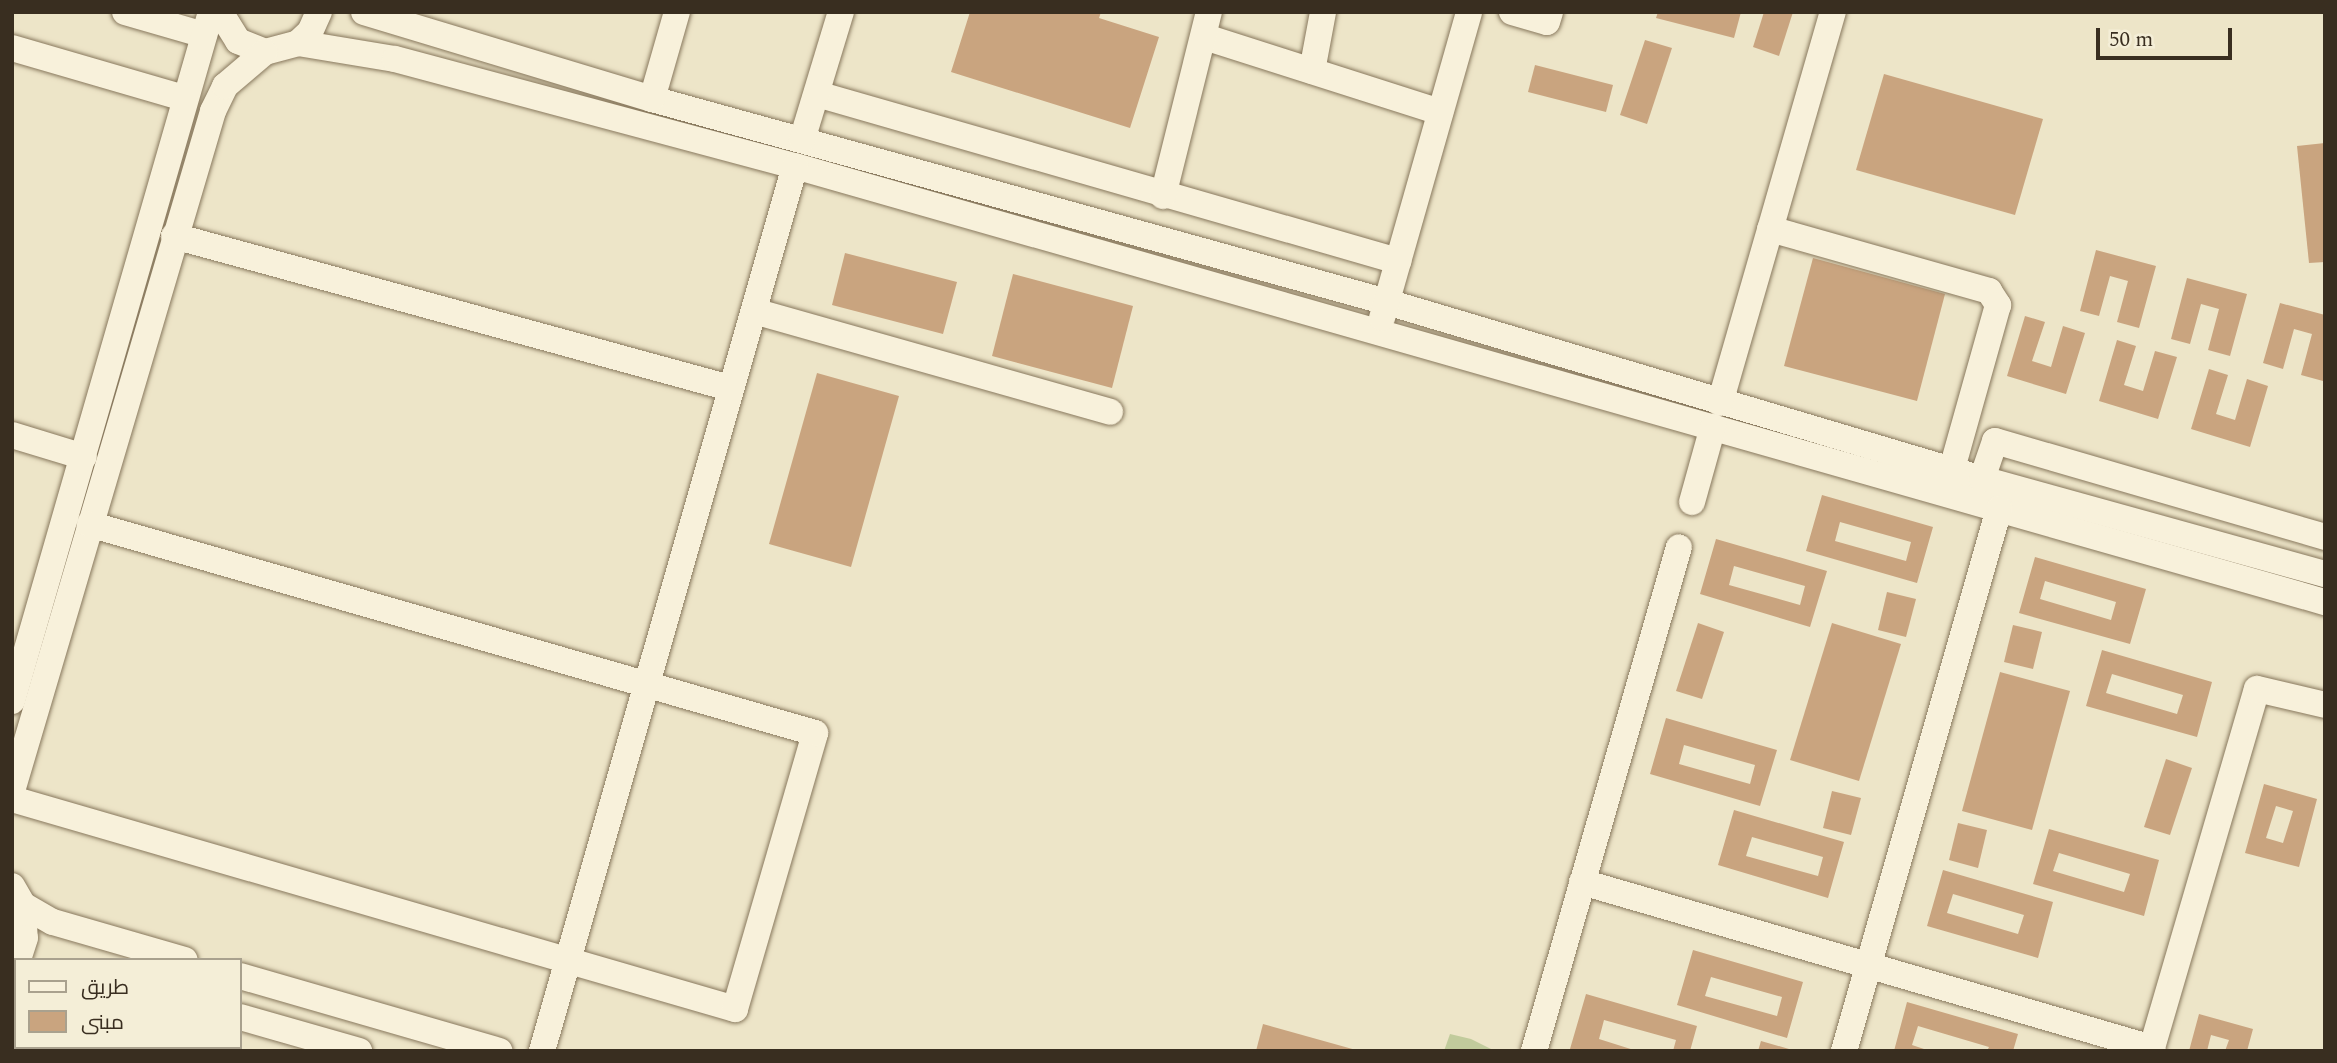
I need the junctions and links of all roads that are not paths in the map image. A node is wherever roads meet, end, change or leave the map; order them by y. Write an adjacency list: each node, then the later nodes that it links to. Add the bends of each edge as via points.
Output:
1 (125, 12): 12 (street)
2 (220, 12): 16 (street, via 238,41)
3 (319, 12): 14 (street, via 310,32)
4 (364, 12): 20 (street)
5 (677, 12): 20 (street)
6 (841, 12): 18 (street)
7 (1323, 12): 17 (street)
8 (1469, 12): 21 (street)
9 (1512, 12): 10 (street, via 1547,22)
10 (1550, 12)
11 (1833, 12): 25 (street)
12 (207, 23): 19 (street)
13 (1207, 24): 17 (street); 24 (street)
14 (298, 43): 16 (street); 23 (street, via 396,59)
15 (12, 48): 19 (street)
16 (265, 51): 26 (street, via 225,86)
17 (1312, 71): 21 (street)
18 (817, 94): 22 (street); 24 (street)
19 (184, 98): 37 (street)
20 (652, 99): 22 (street)
21 (1440, 112): 27 (street)
22 (802, 140): 28 (street)
23 (795, 166): 29 (street); 31 (street)
24 (1163, 196): 27 (street)
25 (1770, 229): 35 (street); 39 (street, via 1989,291 1998,305)
26 (174, 236): 33 (street); 42 (street)
27 (1398, 261): 28 (street)
28 (1387, 302): 30 (street); 31 (street)
29 (754, 311): 33 (street); 34 (street)
30 (1429, 315): 32 (street); 35 (street)
31 (1378, 333): 32 (street)
32 (1420, 345): 35 (street)
33 (730, 388): 51 (street)
34 (1110, 412)
35 (1717, 415): 39 (street); 40 (street)
36 (12, 435): 37 (street)
37 (84, 457): 50 (street)
38 (1982, 479): 39 (street); 43 (street, via 1995,440); 45 (street)
39 (1949, 481): 41 (street)
40 (1692, 502)
41 (1999, 509): 47 (street); 62 (street)
42 (89, 524): 51 (street); 54 (street)
43 (2325, 537)
44 (1679, 547): 57 (street)
45 (2232, 548): 46 (street); 47 (street)
46 (2272, 573): 47 (street); 48 (street); 49 (street)
47 (2228, 574)
48 (2325, 574)
49 (2325, 602)
50 (24, 627): 52 (street)
51 (647, 683): 61 (street); 61 (street, via 815,733 735,1009)
52 (12, 701)
53 (2325, 705): 65 (street, via 2257,689)
54 (12, 791)
55 (12, 799): 61 (street)
56 (12, 866): 58 (street)
57 (1583, 882): 62 (street); 69 (street)
58 (17, 895): 59 (street, via 25,938); 60 (street, via 53,922)
59 (18, 958)
60 (178, 958)
61 (570, 960): 68 (street)
62 (1869, 966): 65 (street); 70 (street)
63 (242, 977): 67 (street)
64 (242, 1018): 66 (street)
65 (2151, 1050)
66 (359, 1051)
67 (499, 1051)
68 (542, 1051)
69 (1534, 1051)
70 (1844, 1051)

